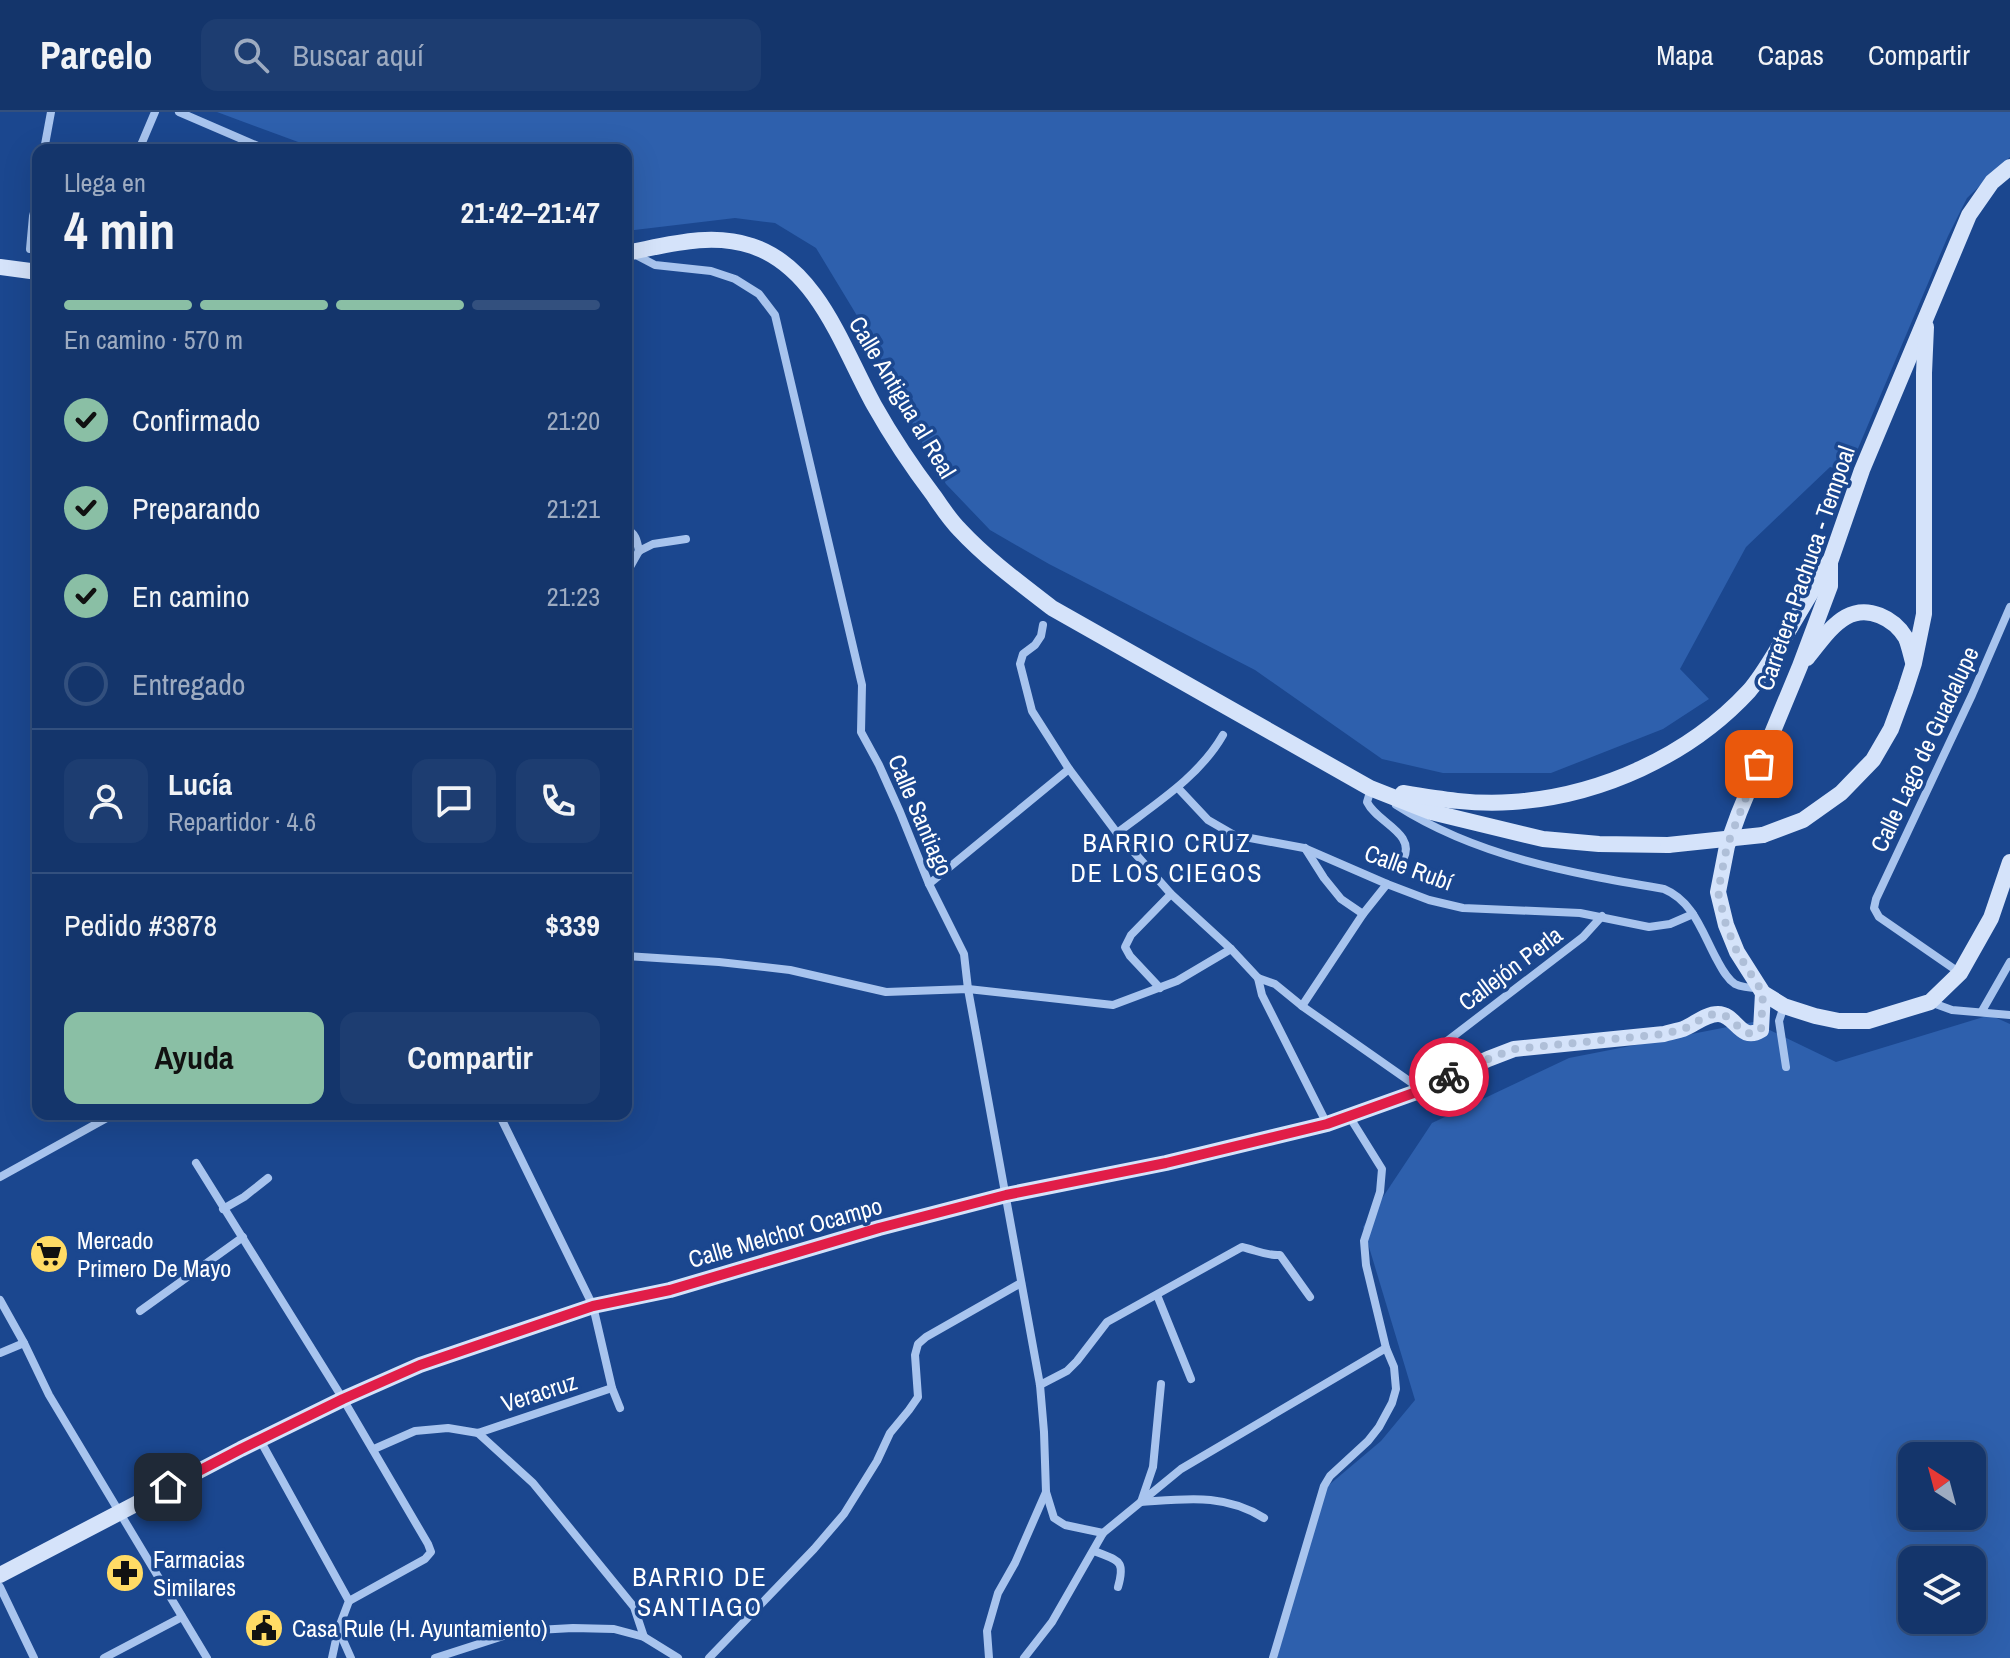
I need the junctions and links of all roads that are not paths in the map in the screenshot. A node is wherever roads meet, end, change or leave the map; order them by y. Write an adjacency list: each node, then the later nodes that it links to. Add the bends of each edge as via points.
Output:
1 (51, 112): 4 (street)
2 (155, 112): 5 (street)
3 (179, 112): 6 (street)
4 (45, 144)
5 (141, 144)
6 (253, 144)
7 (2010, 167): 12 (main road, Carretera Pachuca - Tempoal, via 1969,215)
8 (632, 251): 25 (main road, Calle Antigua al Real, via 708,239 732,241 753,246 791,268 825,311 903,454 960,530 989,557 1052,608)
9 (632, 254): 30 (street, Calle Santiago, via 655,265 735,279 759,294 775,315 862,685 861,732)
10 (0, 267): 11 (main road)
11 (32, 271)
12 (1927, 318): 16 (main road, Carretera Pachuca - Tempoal, via 1862,470); 20 (main road, via 1924,614)
13 (632, 533): 15 (street)
14 (686, 539): 15 (street)
15 (639, 551): 17 (street)
16 (1830, 562): 21 (main road, Carretera Pachuca - Tempoal, via 1830,586); 25 (main road, via 1749,691 1671,753 1625,776 1547,798 1511,802 1461,802)
17 (632, 563)
18 (2010, 607): 39 (street, Calle Lago de Guadalupe, via 1874,908 1879,917)
19 (1043, 625): 23 (street, via 1020,664 1032,711)
20 (1914, 663): 21 (main road, via 1896,626 1885,617 1859,613 1834,627); 25 (main road, bridge, via 1891,729 1873,760 1841,793 1803,820 1763,835 1668,845 1543,839 1431,812)
21 (1800, 666): 43 (main road, Carretera Pachuca - Tempoal, via 1727,846 1718,892 1737,952)
22 (1223, 735): 24 (street)
23 (1069, 769): 26 (street); 30 (street)
24 (1178, 788): 26 (street); 27 (street, Calle Rubí, via 1208,820 1234,835)
25 (1370, 788): 28 (street, via 1370,809 1407,845); 34 (street, via 1423,822 1482,848 1571,873 1664,889 1688,904)
26 (1117, 833): 32 (street)
27 (1304, 848): 31 (street, Calle Rubí); 33 (street, via 1341,899)
28 (1403, 860)
29 (2010, 862): 39 (main road, Carretera Pachuca - Tempoal, via 1991,918)
30 (929, 884): 42 (street, Calle Santiago, via 964,954)
31 (1387, 884): 33 (street); 35 (street, Calle Rubí, via 1463,908)
32 (1171, 894): 36 (street); 41 (street, via 1125,947)
33 (1363, 914): 45 (street)
34 (1693, 914): 35 (street, Calle Rubí, via 1649,927); 43 (street, via 1725,974 1745,988)
35 (1602, 916): 49 (street, Callejón Perla, via 1583,937)
36 (1231, 949): 40 (street); 41 (street)
37 (632, 956): 42 (street, via 790,970 886,992)
38 (2010, 962): 47 (street)
39 (1960, 973): 44 (main road, Carretera Pachuca - Tempoal)
40 (1258, 978): 45 (street, via 1275,984); 55 (street)
41 (1160, 988): 42 (street, via 1113,1005)
42 (968, 989): 59 (street, Calle Santiago)
43 (1762, 990): 46 (main road, Carretera Pachuca - Tempoal); 51 (main road, Calle Melchor Ocampo, via 1761,1030 1756,1033 1741,1030 1720,1013 1664,1034 1514,1049)
44 (1930, 1002): 46 (main road, Carretera Pachuca - Tempoal, via 1868,1021 1839,1021); 47 (street, via 1952,1010)
45 (1302, 1006): 51 (street)
46 (1784, 1006): 50 (street, via 1779,1021)
47 (1982, 1011): 48 (street)
48 (2010, 1015)
49 (1438, 1048)
50 (1786, 1067)
51 (1422, 1090): 52 (main road, Calle Melchor Ocampo)
52 (1348, 1116): 55 (main road, Calle Melchor Ocampo); 69 (street, via 1382,1169 1364,1241)
53 (103, 1120): 57 (street)
54 (502, 1120): 66 (street)
55 (1327, 1124): 59 (main road, Calle Melchor Ocampo)
56 (196, 1163): 60 (street)
57 (0, 1177)
58 (268, 1178): 60 (street)
59 (1006, 1195): 62 (street, Calle Santiago); 66 (main road, Calle Melchor Ocampo, via 670,1290)
60 (223, 1209): 61 (street)
61 (243, 1237): 67 (street); 75 (street)
62 (1021, 1283): 73 (street, Calle Santiago); 100 (street, via 918,1344 918,1397 890,1433 844,1514)
63 (1157, 1295): 64 (street, via 1242,1247 1280,1255); 71 (street); 73 (street, via 1107,1322 1067,1371)
64 (1310, 1297)
65 (0, 1300): 68 (street)
66 (593, 1306): 74 (street); 75 (main road, Calle Melchor Ocampo, via 420,1365)
67 (140, 1311)
68 (24, 1343): 70 (street); 82 (street)
69 (1386, 1348): 81 (street, via 1181,1469); 103 (street, via 1394,1367 1392,1403 1368,1441 1324,1486)
70 (0, 1353)
71 (1191, 1379)
72 (1161, 1384): 81 (street, via 1153,1467)
73 (1040, 1385): 80 (street, Calle Santiago)
74 (612, 1388): 76 (street); 77 (street, Veracruz)
75 (343, 1399): 78 (main road, Calle Melchor Ocampo); 79 (street)
76 (620, 1408)
77 (478, 1433): 79 (street, via 448,1428 415,1431); 92 (street, via 533,1483 634,1607)
78 (260, 1440): 82 (main road, Calle Melchor Ocampo); 89 (street)
79 (374, 1449): 89 (street, via 431,1552)
80 (1046, 1492): 84 (street, Calle Santiago, via 1054,1518); 101 (street, Calle Santiago, via 998,1593 987,1631)
81 (1141, 1502): 83 (street, via 1219,1500); 84 (street)
82 (120, 1513): 86 (main road, Calle Melchor Ocampo); 90 (street)
83 (1264, 1518)
84 (1103, 1533): 85 (street)
85 (1094, 1551): 88 (street, via 1122,1566); 102 (street)
86 (0, 1575)
87 (0, 1587): 93 (street)
88 (1118, 1587)
89 (349, 1601): 91 (street)
90 (182, 1617): 94 (street); 95 (street)
91 (338, 1630): 96 (street); 97 (street)
92 (644, 1637): 98 (street, via 614,1629 519,1631); 99 (street)
93 (34, 1658)
94 (104, 1658)
95 (207, 1658)
96 (332, 1658)
97 (351, 1658)
98 (435, 1658)
99 (678, 1658)
100 (709, 1658)
101 (989, 1658)
102 (1024, 1658)
103 (1273, 1658)

